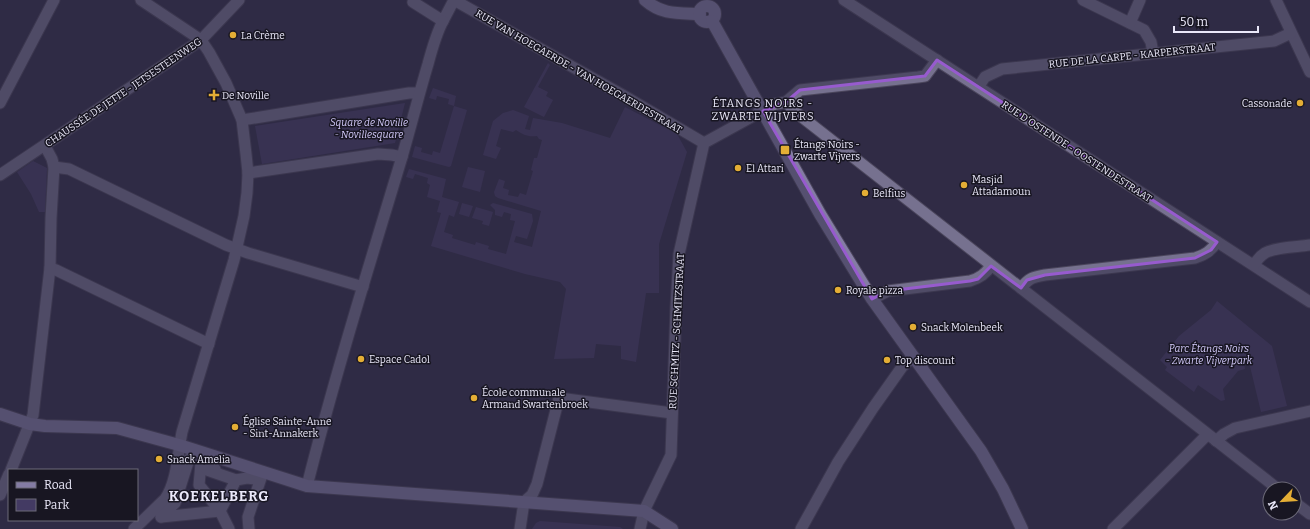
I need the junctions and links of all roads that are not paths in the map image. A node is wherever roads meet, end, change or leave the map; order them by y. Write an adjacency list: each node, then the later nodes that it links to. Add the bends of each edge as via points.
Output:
1 (54, 0): 24 (street)
2 (141, 0): 17 (street)
3 (240, 0): 17 (street, CHAUSSÉE DE JETTE - JETSESTEENWEG)
4 (414, 0): 13 (street, via 413,2)
5 (454, 0): 13 (street); 27 (street, RUE VAN HOEGAERDE - VAN HOEGAERDESTRAAT)
6 (645, 0): 12 (street, via 662,11)
7 (844, 0): 19 (street, RUE D'OSTENDE - OOSTENDESTRAAT)
8 (1082, 0): 15 (street)
9 (1140, 0): 15 (street)
10 (1276, 0): 16 (street)
11 (710, 3): 12 (street, via 700,10); 14 (street, via 715,13)
12 (700, 14): 14 (street, via 704,21)
13 (443, 21): 22 (street)
14 (712, 21): 25 (street)
15 (1130, 23): 18 (street, via 1144,30 1151,42)
16 (1291, 33): 18 (street, RUE DE LA CARPE - KARPERSTRAAT, via 1274,41); 20 (street)
17 (201, 40): 26 (street, via 226,83); 28 (street, CHAUSSÉE DE JETTE - JETSESTEENWEG)
18 (1153, 53): 21 (street, RUE DE LA CARPE - KARPERSTRAAT, via 1002,69 985,77)
19 (937, 60): 21 (street, RUE D'OSTENDE - OOSTENDESTRAAT); 23 (street, via 925,76 800,90)
20 (1310, 72)
21 (979, 86): 33 (street, RUE D'OSTENDE - OOSTENDESTRAAT)
22 (419, 93): 26 (street); 29 (street)
23 (786, 102): 25 (street, via 775,104); 37 (street)
24 (0, 103)
25 (763, 111): 27 (street); 41 (street, via 820,214)
26 (242, 120): 31 (street)
27 (704, 143): 46 (street, RUE SCHMITZ - SCHMITZSTRAAT, via 679,254)
28 (45, 146): 30 (street); 32 (street, CHAUSSÉE DE JETTE - JETSESTEENWEG)
29 (402, 157): 31 (street, via 378,154); 39 (street)
30 (54, 167): 35 (street, via 69,169); 38 (street)
31 (248, 172): 35 (street, via 244,216)
32 (0, 175)
33 (1217, 242): 36 (street, RUE D'OSTENDE - OOSTENDESTRAAT); 40 (street, via 1211,250 1195,258 1045,275 1027,280)
34 (1310, 245): 36 (street, via 1266,252)
35 (237, 249): 39 (street); 43 (street)
36 (1254, 265): 42 (street, RUE D'OSTENDE - OOSTENDESTRAAT)
37 (992, 266): 40 (street); 41 (street, via 982,276 970,281 888,291)
38 (50, 268): 43 (street); 48 (street)
39 (363, 287): 58 (street)
40 (1021, 288): 49 (street)
41 (872, 300): 44 (street)
42 (1310, 302)
43 (209, 344): 50 (street)
44 (913, 358): 69 (street, via 902,367 873,408 838,462); 70 (street, via 981,451)
45 (1310, 411): 49 (street, via 1235,428)
46 (672, 413): 60 (street, via 559,398 532,496); 62 (street, RUE SCHMITZ - SCHMITZSTRAAT, via 671,455)
47 (0, 414): 48 (street)
48 (30, 424): 50 (street, via 117,428); 53 (street)
49 (1212, 438): 57 (street); 71 (street)
50 (179, 445): 55 (street); 63 (street, via 177,466 169,494)
51 (201, 463): 52 (street); 56 (street, via 206,469); 61 (street, via 199,485); 61 (street, via 188,458 175,503 161,517)
52 (216, 468)
53 (11, 469)
54 (8, 476): 59 (street)
55 (259, 476): 56 (street); 58 (street); 65 (street, via 248,517)
56 (236, 480): 61 (street)
57 (1268, 481)
58 (307, 486): 60 (street)
59 (0, 496)
60 (524, 502): 62 (street); 66 (street)
61 (220, 511): 64 (street)
62 (644, 511): 67 (street, RUE SCHMITZ - SCHMITZSTRAAT); 68 (street)
63 (136, 528)
64 (229, 529)
65 (248, 529)
66 (520, 529)
67 (640, 529)
68 (672, 529)
69 (801, 529)
70 (1022, 529)
71 (1113, 529)

